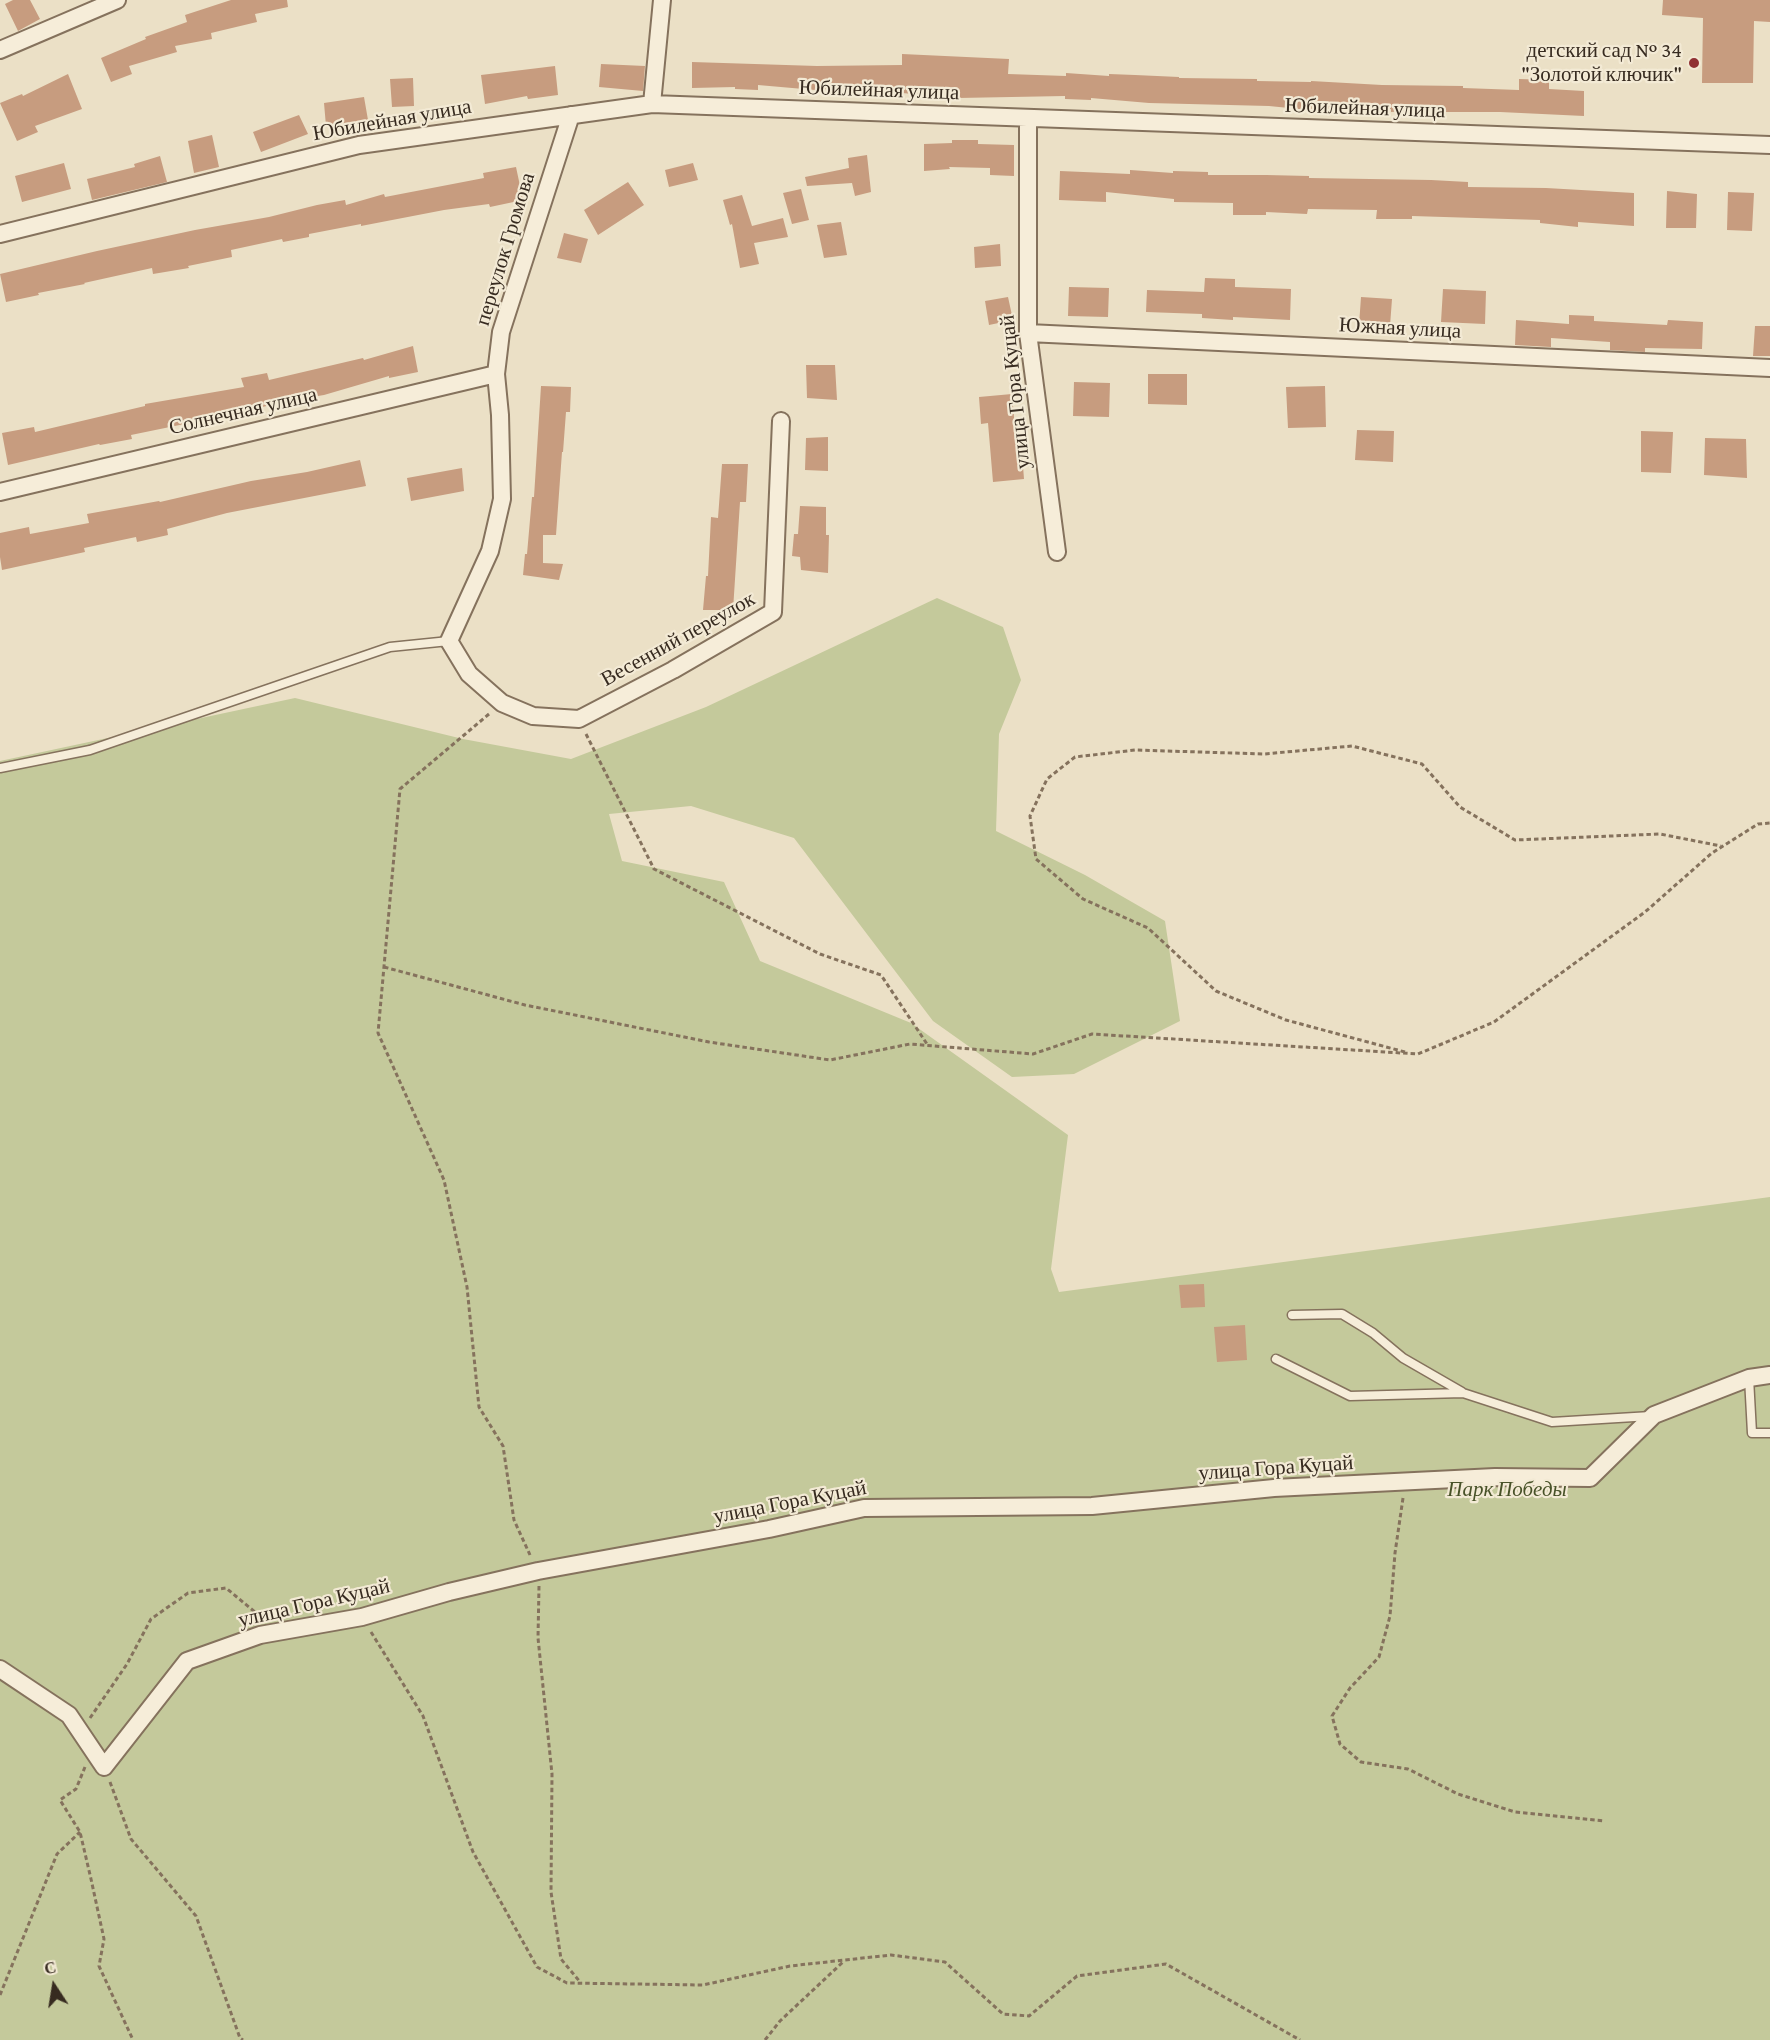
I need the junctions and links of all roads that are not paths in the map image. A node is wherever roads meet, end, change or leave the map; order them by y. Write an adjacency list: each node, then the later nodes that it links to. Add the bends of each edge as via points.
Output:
1 (117, 0): 3 (street)
2 (662, 0): 4 (street)
3 (0, 51)
4 (652, 104): 5 (street, Юбилейная улица); 6 (street, Юбилейная улица)
5 (571, 115): 8 (street, Юбилейная улица, via 359,144); 11 (street, переулок Громова, via 501,332)
6 (1028, 118): 7 (street, Юбилейная улица); 9 (street, улица Гора Куцай)
7 (1770, 145)
8 (0, 234)
9 (1028, 333): 10 (street, Южная улица); 14 (street, улица Гора Куцай)
10 (1770, 368)
11 (496, 374): 13 (street, Солнечная улица); 15 (street, переулок Громова, via 502,499 490,550)
12 (781, 421): 15 (street, Весенний переулок, via 773,612 579,719 533,716 502,703 469,674)
13 (0, 492)
14 (1057, 552)
15 (448, 641): 16 (lane, via 390,647 90,750)
16 (0, 768)
17 (1292, 1315): 21 (lane, via 1342,1314 1403,1358)
18 (1276, 1359): 21 (lane, via 1350,1396)
19 (1770, 1375): 20 (street, улица Гора Куцай)
20 (1749, 1378): 22 (street, улица Гора Куцай); 23 (lane, via 1752,1433)
21 (1462, 1393): 22 (lane, via 1552,1422)
22 (1654, 1416): 24 (street, улица Гора Куцай, via 1590,1478 1495,1477 1274,1488 1092,1506 864,1508 769,1530 538,1571 362,1617 260,1635 187,1661 104,1767 69,1715)
23 (1770, 1433)
24 (0, 1669)

